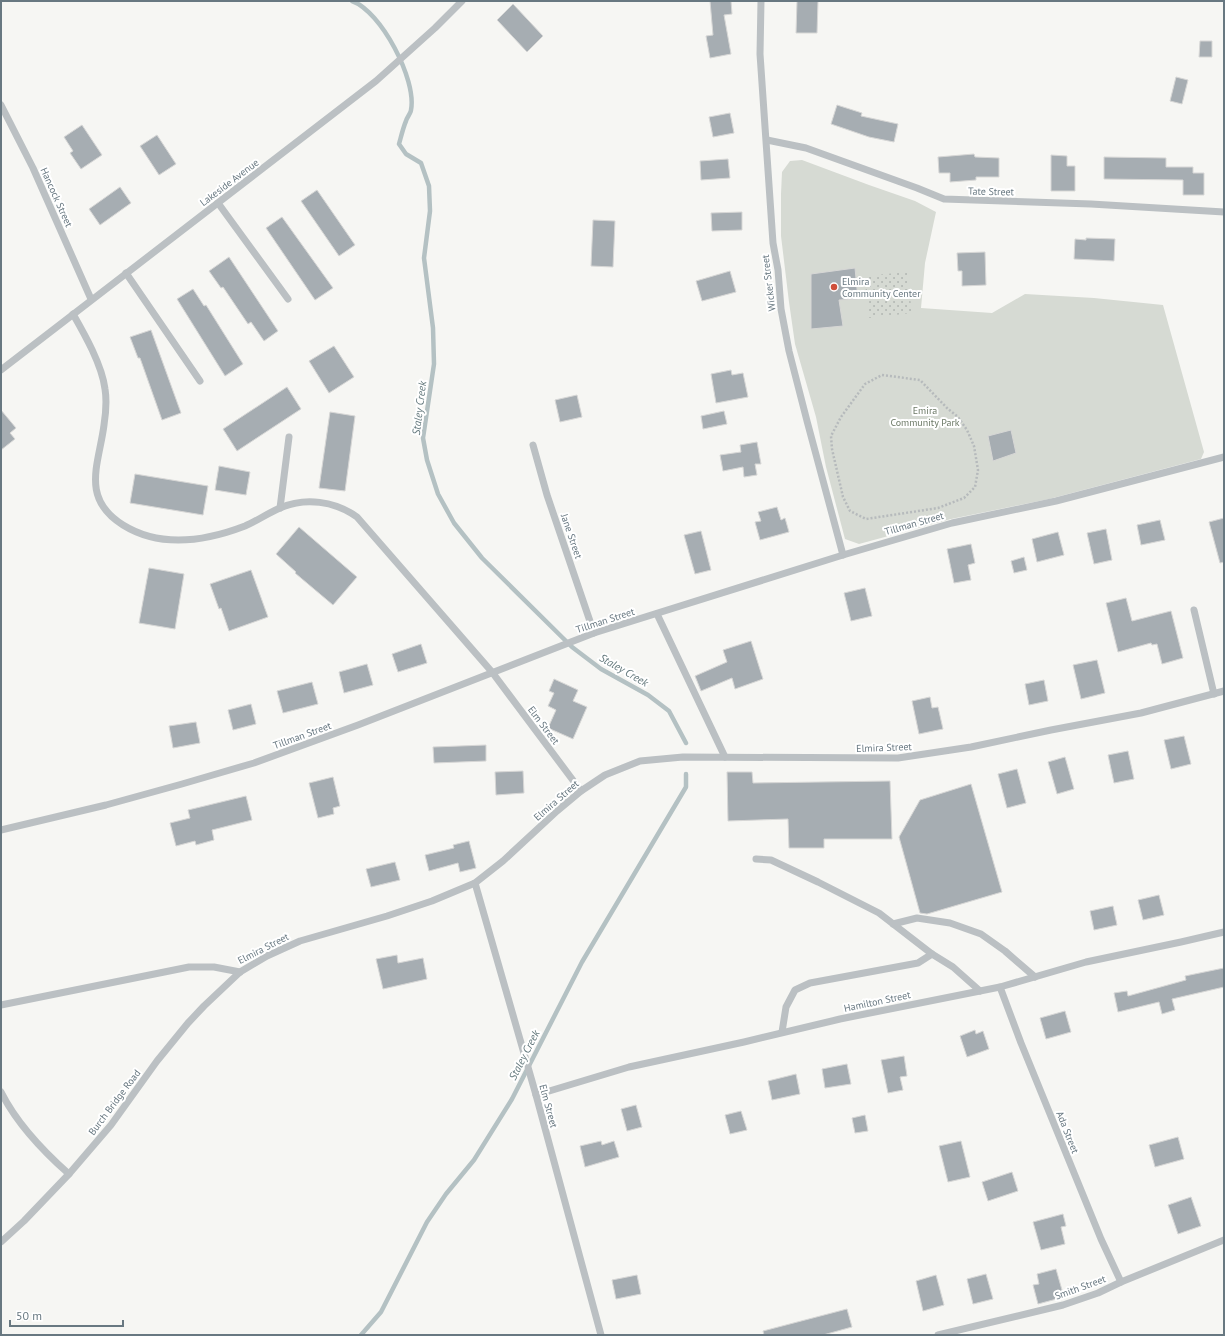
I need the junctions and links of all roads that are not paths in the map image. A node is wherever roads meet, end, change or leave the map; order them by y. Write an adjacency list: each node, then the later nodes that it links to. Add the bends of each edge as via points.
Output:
1 (462, 1): 5 (street, Lakeside Avenue, via 376,81)
2 (761, 1): 4 (street, Wicker Street, via 760,54)
3 (1, 105): 8 (street, Hancock Street, via 33,168)
4 (767, 140): 6 (street, Tate Street, via 806,148 944,199); 17 (street, Wicker Street, via 772,236 781,309 805,414)
5 (218, 203): 7 (street, Lakeside Avenue); 9 (street)
6 (1224, 212)
7 (126, 273): 8 (street, Lakeside Avenue); 12 (street)
8 (91, 299): 10 (street, Lakeside Avenue)
9 (288, 299)
10 (73, 314): 11 (street, Lakeside Avenue); 16 (street, Elm Street, via 90,346 105,387 107,406 95,473 95,488 109,515 128,528 148,536 178,541 220,535 246,526)
11 (1, 370)
12 (200, 381)
13 (289, 438): 16 (street)
14 (533, 446): 20 (street, Jane Street)
15 (1224, 457): 17 (street, Tillman Street, via 1056,501 952,523)
16 (280, 508): 21 (street, Elm Street, via 318,502 347,509 357,517)
17 (843, 555): 19 (street, Tillman Street)
18 (1194, 610): 23 (street)
19 (657, 614): 20 (street, Tillman Street); 24 (street)
20 (594, 633): 21 (street, Tillman Street)
21 (492, 672): 25 (street, Elm Street); 26 (street, Tillman Street, via 358,726 261,760 106,805)
22 (1224, 691): 23 (street, Elmira Street)
23 (1214, 694): 24 (street, Elmira Street, via 1141,713 971,747 898,758)
24 (725, 757): 25 (street, Elmira Street, via 683,757 640,762 605,775)
25 (580, 791): 28 (street, Elmira Street, via 504,861)
26 (1, 830)
27 (756, 858): 29 (street, via 771,860 818,882 879,913)
28 (475, 882): 32 (street, Elmira Street, via 417,906 300,941); 39 (street, Elm Street)
29 (893, 924): 31 (street); 33 (street, via 917,918 950,923 981,934)
30 (1224, 932): 33 (street, Hamilton Street, via 1086,962)
31 (932, 954): 35 (street); 37 (street, via 918,963 810,983 795,990 786,1007)
32 (240, 972): 36 (street, Elmira Street, via 214,967 189,967); 40 (street, Burch Bridge Road, via 188,1023 111,1125)
33 (1036, 977): 34 (street, Hamilton Street)
34 (1000, 987): 35 (street, Hamilton Street); 43 (street, Ada Street)
35 (980, 991): 37 (street, Hamilton Street)
36 (1, 1005)
37 (782, 1032): 39 (street, Hamilton Street, via 629,1067)
38 (1, 1092): 40 (street, via 24,1128 46,1154)
39 (536, 1094): 44 (street, Elm Street)
40 (69, 1174): 42 (street, Burch Bridge Road)
41 (1224, 1240): 43 (street, Smith Street)
42 (1, 1242)
43 (1121, 1282): 45 (street, Smith Street, via 1063,1305)
44 (601, 1335)
45 (938, 1335)

